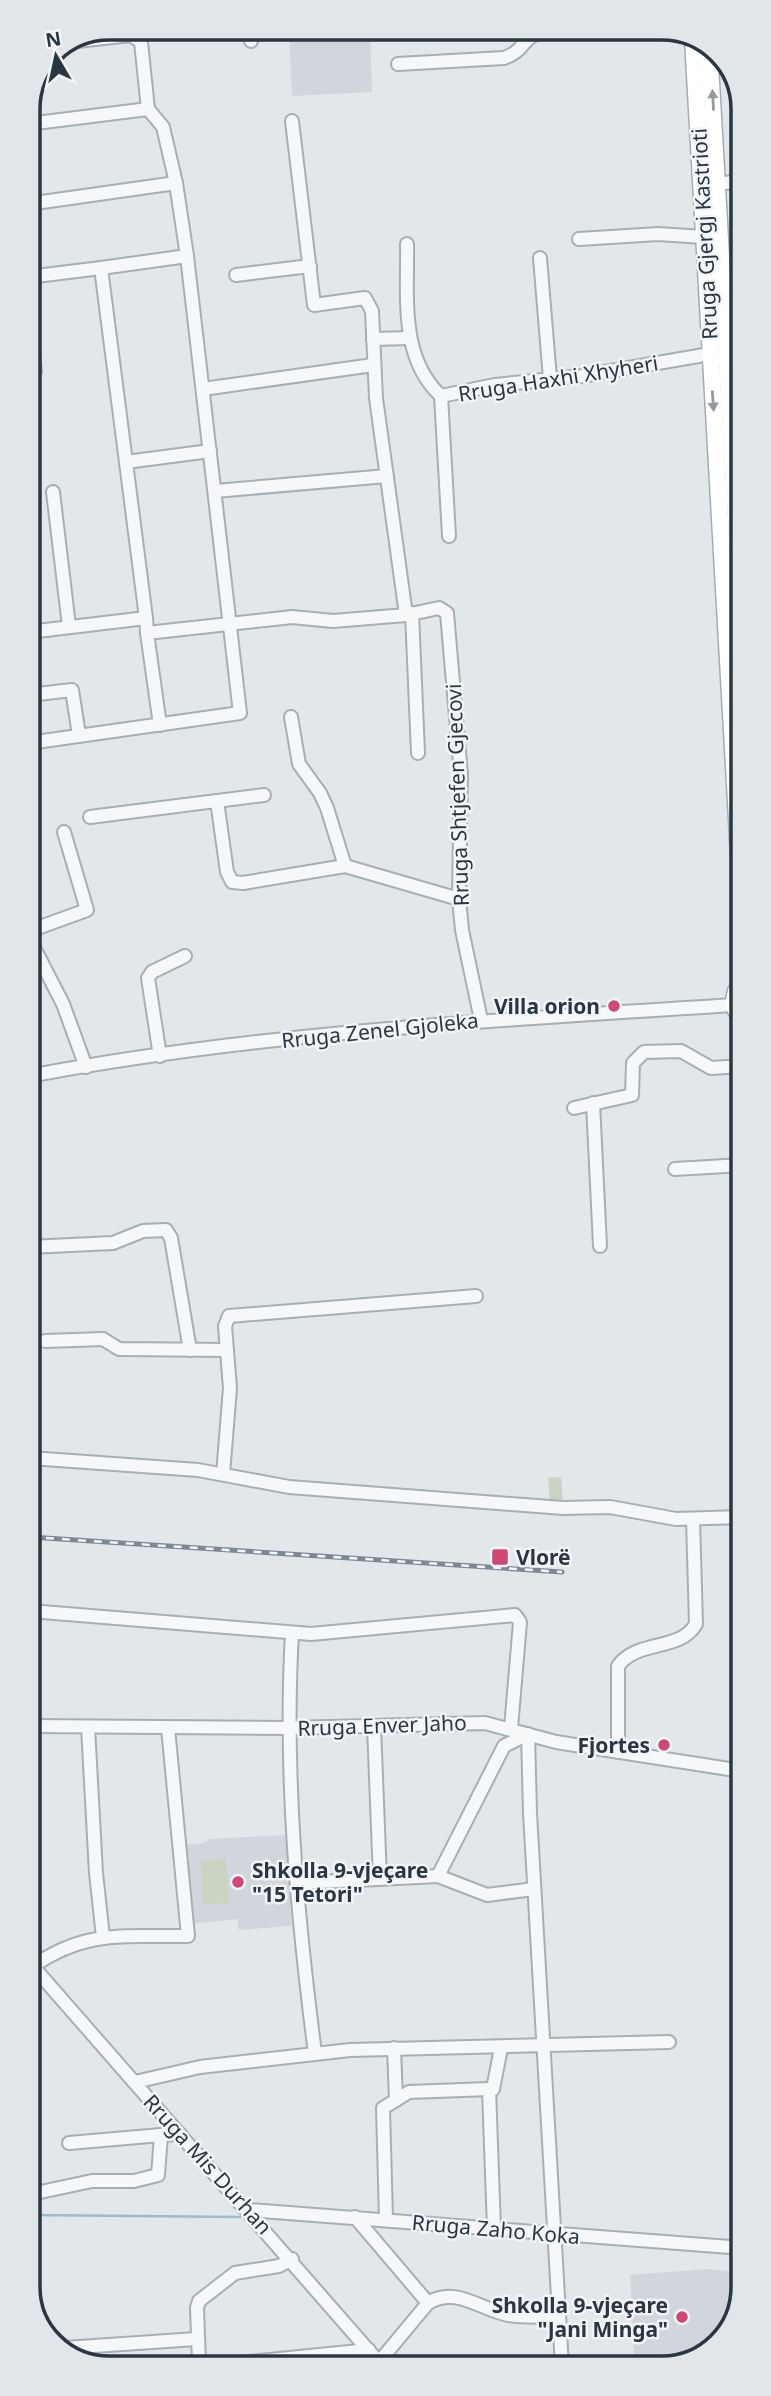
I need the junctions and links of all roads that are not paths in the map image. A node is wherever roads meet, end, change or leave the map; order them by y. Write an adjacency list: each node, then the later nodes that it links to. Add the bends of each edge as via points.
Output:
1 (139, 40): 6 (street)
2 (526, 40): 5 (street, via 504,58)
3 (694, 49): 13 (main road, Rruga Gjergj Kastrioti)
4 (710, 59): 11 (main road, Rruga Gjergj Kastrioti, one-way to 4)
5 (398, 64)
6 (148, 109): 8 (street); 10 (street, via 163,127)
7 (292, 121): 18 (street)
8 (40, 122)
9 (731, 182): 11 (street)
10 (176, 183): 12 (street); 16 (street)
11 (718, 184): 22 (main road, Rruga Gjergj Kastrioti)
12 (40, 202)
13 (704, 237): 14 (street, via 658,234); 25 (main road, Rruga Gjergj Kastrioti)
14 (579, 239)
15 (407, 244): 23 (street, Rruga Haxhi Xhyheri)
16 (187, 256): 19 (street); 28 (street)
17 (540, 258): 27 (street)
18 (310, 266): 20 (street); 24 (street, via 314,305 368,300)
19 (101, 268): 21 (street); 31 (street)
20 (236, 275)
21 (40, 276)
22 (731, 318)
23 (409, 338): 24 (street); 29 (street, Rruga Haxhi Xhyheri, via 418,363)
24 (373, 339): 26 (street)
25 (710, 354): 27 (street, Rruga Haxhi Xhyheri); 44 (main road, Rruga Gjergj Kastrioti, one-way to 44)
26 (373, 365): 28 (street); 32 (street)
27 (550, 379): 29 (street, Rruga Haxhi Xhyheri)
28 (203, 389): 30 (street)
29 (441, 396): 35 (street)
30 (210, 451): 31 (street); 33 (street)
31 (126, 462): 37 (street)
32 (387, 476): 33 (street); 36 (street)
33 (215, 491): 38 (street)
34 (53, 492): 39 (street)
35 (449, 536)
36 (409, 614): 38 (street); 48 (street); 54 (street, Rruga Shtjefen Gjecovi, via 439,608 447,613 461,775)
37 (146, 618): 39 (street); 41 (street)
38 (228, 623): 41 (street); 45 (street, via 240,713)
39 (69, 626): 40 (street)
40 (40, 630)
41 (148, 633): 45 (street)
42 (40, 694): 46 (street, via 72,690)
43 (291, 717): 53 (street, via 299,764 327,808)
44 (731, 718)
45 (160, 725): 46 (street)
46 (79, 735): 47 (street)
47 (40, 741)
48 (418, 753)
49 (264, 795): 50 (street)
50 (217, 801): 51 (street); 53 (street, via 232,882)
51 (90, 817)
52 (64, 832): 55 (street, via 87,910)
53 (345, 866): 54 (street)
54 (459, 898): 59 (street, Rruga Shtjefen Gjecovi)
55 (40, 927)
56 (185, 956): 60 (street, via 148,978)
57 (40, 959): 61 (street, via 63,1004)
58 (731, 1016): 59 (street, Rruga Zenel Gjoleka)
59 (481, 1020): 60 (street, Rruga Zenel Gjoleka)
60 (160, 1056): 61 (street, Rruga Zenel Gjoleka)
61 (86, 1067): 63 (street, Rruga Zenel Gjoleka)
62 (731, 1067): 64 (street, via 710,1068 681,1051 644,1052 633,1063 632,1095)
63 (40, 1074)
64 (593, 1103): 65 (street); 69 (street)
65 (574, 1108)
66 (731, 1165): 67 (street)
67 (675, 1169)
68 (40, 1246): 72 (street, via 113,1243 142,1231 166,1230)
69 (600, 1246)
70 (476, 1296): 73 (street, via 234,1315 225,1320)
71 (45, 1341): 72 (street, via 103,1339 119,1349)
72 (190, 1350): 73 (street)
73 (227, 1350): 75 (street, via 230,1395)
74 (40, 1459): 75 (street)
75 (223, 1474): 77 (street, via 289,1487 563,1508 610,1507 661,1518)
76 (731, 1517): 77 (street)
77 (693, 1519): 87 (street, via 696,1624 682,1637 637,1650 618,1666)
78 (40, 1612): 79 (street)
79 (292, 1633): 84 (street); 85 (street, via 515,1615 520,1622)
80 (374, 1726): 84 (street, Rruga Enver Jaho); 85 (street, Rruga Enver Jaho, via 472,1722); 90 (street)
81 (40, 1727): 82 (street, Rruga Enver Jaho)
82 (88, 1727): 83 (street, Rruga Enver Jaho); 93 (street)
83 (168, 1728): 84 (street, Rruga Enver Jaho); 93 (street, via 188,1936)
84 (290, 1728): 91 (street)
85 (511, 1728): 86 (street, Rruga Enver Jaho)
86 (528, 1734): 87 (street, Rruga Enver Jaho); 89 (street, via 503,1746); 92 (street)
87 (618, 1752): 88 (street, Rruga Enver Jaho)
88 (731, 1767)
89 (438, 1876): 90 (street); 92 (street, via 487,1895)
90 (380, 1879): 91 (street)
91 (298, 1883): 100 (street)
92 (534, 1889): 97 (street)
93 (103, 1937): 94 (street, via 72,1943)
94 (40, 1961)
95 (40, 1974): 101 (street, Rruga Mis Durhan)
96 (669, 2042): 97 (street)
97 (543, 2047): 98 (street); 112 (street)
98 (500, 2048): 99 (street); 102 (street, via 493,2089)
99 (394, 2049): 100 (street); 103 (street)
100 (315, 2053): 101 (street, via 200,2067)
101 (135, 2082): 104 (street, Rruga Mis Durhan)
102 (489, 2090): 103 (street, via 409,2092); 111 (street)
103 (396, 2100): 110 (street, via 383,2108)
104 (180, 2134): 105 (street); 108 (street, Rruga Mis Durhan)
105 (161, 2135): 106 (street); 107 (street, via 158,2175 134,2181 92,2181)
106 (69, 2143)
107 (40, 2192)
108 (249, 2210): 109 (street, Rruga Zaho Koka); 114 (street, Rruga Mis Durhan)
109 (355, 2217): 110 (street, Rruga Zaho Koka); 115 (street)
110 (386, 2219): 111 (street, Rruga Zaho Koka)
111 (494, 2229): 112 (street, Rruga Zaho Koka)
112 (554, 2234): 113 (street, Rruga Zaho Koka); 116 (street)
113 (731, 2247)
114 (292, 2259): 117 (street, via 279,2266 235,2273 200,2301); 118 (street, Rruga Mis Durhan)
115 (428, 2303): 116 (street, via 457,2296 509,2315); 123 (street)
116 (558, 2317): 124 (street)
117 (197, 2339): 119 (street); 120 (street)
118 (369, 2350): 121 (street); 122 (street, Rruga Mis Durhan)
119 (88, 2352)
120 (198, 2356)
121 (321, 2356)
122 (374, 2356)
123 (387, 2356)
124 (561, 2356)

